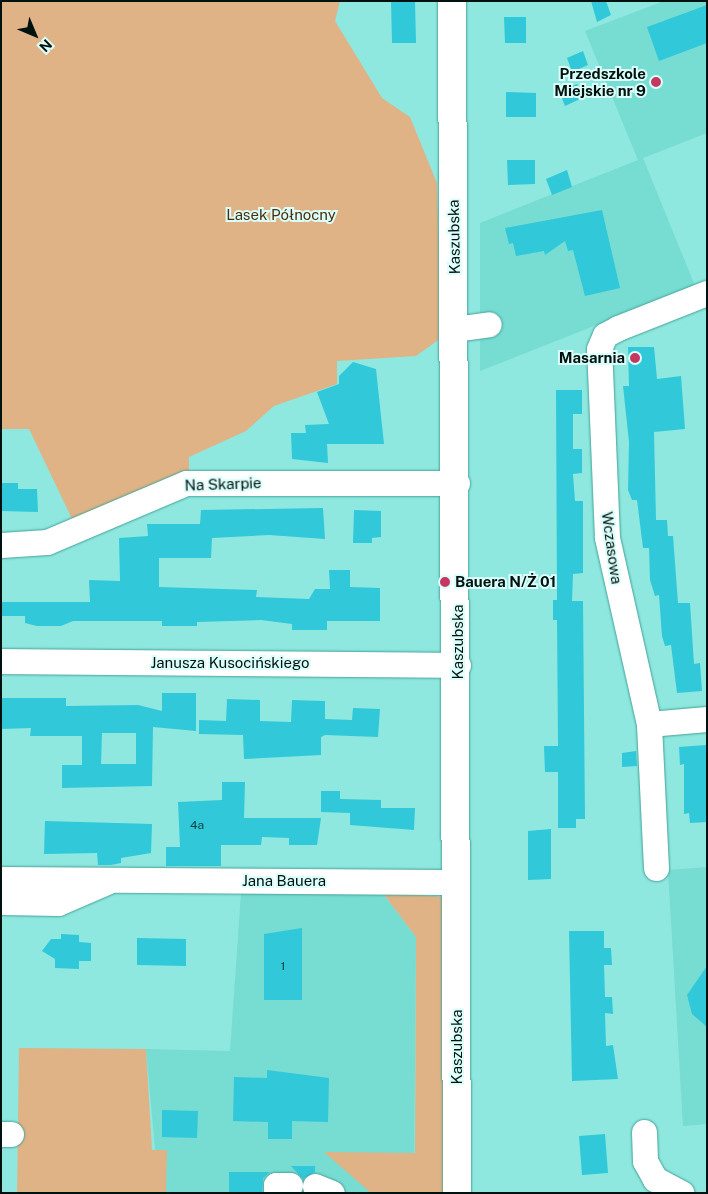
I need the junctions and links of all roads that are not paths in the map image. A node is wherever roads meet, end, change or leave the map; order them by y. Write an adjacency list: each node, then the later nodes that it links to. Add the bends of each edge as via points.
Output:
1 (452, 1): 4 (main road, Kaszubska)
2 (707, 293): 10 (street, Wczasowa, via 618,328 606,335 599,349 607,537)
3 (489, 324): 4 (street)
4 (455, 329): 5 (main road, Kaszubska)
5 (457, 483): 6 (street, Na Skarpie, via 186,483 47,542); 8 (main road, Kaszubska)
6 (1, 545)
7 (1, 661): 8 (street, Janusza Kusocińskiego)
8 (458, 665): 12 (main road, Kaszubska)
9 (707, 719): 10 (street)
10 (649, 724): 11 (street, Wczasowa)
11 (656, 868)
12 (456, 887): 13 (street, Jana Bauera, via 445,882 111,880); 15 (main road, Kaszubska)
13 (7, 891)
14 (644, 1132): 16 (street, via 645,1161 656,1179)
15 (456, 1193)
16 (681, 1193)

